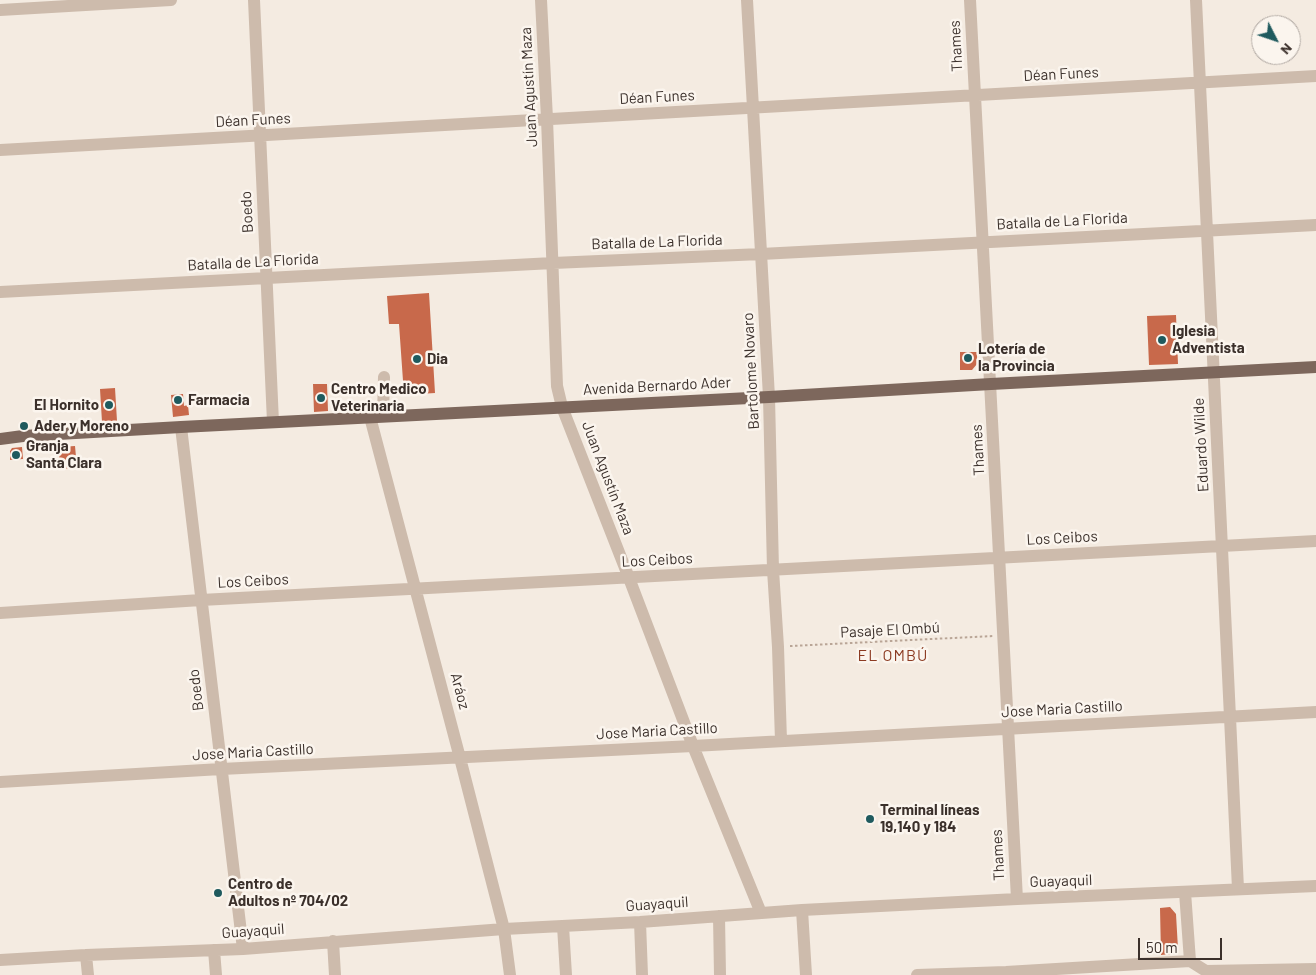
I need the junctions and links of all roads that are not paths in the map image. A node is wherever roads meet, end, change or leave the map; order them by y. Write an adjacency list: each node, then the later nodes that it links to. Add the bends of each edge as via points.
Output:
1 (172, 0): 7 (street)
2 (254, 0): 13 (street, Boedo)
3 (541, 0): 12 (street, Juan Agustín Maza)
4 (747, 0): 11 (street, Bartolome Novaro)
5 (970, 0): 10 (street, Thames)
6 (1196, 0): 9 (street, Eduardo Wilde)
7 (0, 10)
8 (1316, 76): 9 (street, Déan Funes)
9 (1200, 83): 10 (street, Déan Funes); 16 (street, Eduardo Wilde)
10 (975, 95): 11 (street, Déan Funes); 17 (street, Thames)
11 (753, 108): 12 (street, Déan Funes); 18 (street, Bartolome Novaro)
12 (547, 119): 13 (street, Déan Funes); 19 (street, Juan Agustín Maza)
13 (260, 136): 14 (street, Déan Funes); 20 (street, Boedo)
14 (0, 150)
15 (1316, 225): 16 (street, Batalla de La Florida)
16 (1207, 230): 17 (street, Batalla de La Florida); 23 (street, Eduardo Wilde)
17 (983, 241): 18 (street, Batalla de La Florida); 25 (street, Thames)
18 (761, 254): 19 (street, Batalla de La Florida); 26 (street, Bartolome Novaro)
19 (553, 263): 20 (street, Batalla de La Florida); 27 (street, Juan Agustín Maza, via 558,386)
20 (267, 278): 21 (street, Batalla de La Florida); 30 (street, Boedo)
21 (0, 292)
22 (1316, 367): 23 (main road, Avenida Bernardo Ader)
23 (1214, 372): 25 (main road, Avenida Bernardo Ader); 34 (street, Eduardo Wilde)
24 (384, 377): 28 (street)
25 (990, 384): 26 (main road, Avenida Bernardo Ader); 35 (street, Thames)
26 (769, 397): 27 (main road, Avenida Bernardo Ader); 36 (street, Bartolome Novaro)
27 (562, 407): 28 (main road, Avenida Bernardo Ader); 37 (street, Juan Agustín Maza)
28 (384, 416): 29 (main road, Avenida Bernardo Ader)
29 (370, 417): 30 (main road, Avenida Bernardo Ader); 38 (street, Aráoz)
30 (273, 422): 31 (main road, Avenida Bernardo Ader)
31 (181, 427): 32 (main road, Avenida Bernardo Ader); 39 (street, Boedo)
32 (0, 439)
33 (1316, 540): 34 (street, Los Ceibos)
34 (1222, 546): 35 (street, Los Ceibos); 42 (street, Eduardo Wilde)
35 (1000, 558): 36 (street, Los Ceibos); 43 (street, Thames)
36 (773, 570): 37 (street, Los Ceibos); 44 (street, Bartolome Novaro)
37 (629, 578): 38 (street, Los Ceibos); 45 (street, Juan Agustín Maza)
38 (416, 589): 39 (street, Los Ceibos); 46 (street, Aráoz)
39 (201, 600): 40 (street, Los Ceibos); 47 (street, Boedo)
40 (0, 613)
41 (1316, 712): 42 (street, Jose Maria Castillo)
42 (1230, 717): 43 (street, Jose Maria Castillo); 50 (street, Eduardo Wilde)
43 (1009, 728): 44 (street, Jose Maria Castillo); 52 (street, Thames)
44 (780, 741): 45 (street, Jose Maria Castillo)
45 (693, 746): 46 (street, Jose Maria Castillo); 54 (street, Juan Agustín Maza)
46 (460, 758): 47 (street, Jose Maria Castillo); 58 (street, Aráoz)
47 (221, 769): 48 (street, Jose Maria Castillo); 60 (street, Boedo)
48 (0, 782)
49 (1316, 886): 50 (street, Guayaquil)
50 (1238, 889): 51 (street, Guayaquil)
51 (1185, 892): 52 (street, Guayaquil); 64 (street)
52 (1017, 899): 53 (street, Guayaquil)
53 (802, 910): 54 (street, Guayaquil); 77 (street)
54 (761, 913): 55 (street, Guayaquil)
55 (719, 916): 56 (street, Guayaquil); 76 (street)
56 (640, 922): 57 (street, Guayaquil); 75 (street)
57 (563, 926): 58 (street, Guayaquil); 74 (street)
58 (504, 929): 59 (street, Guayaquil); 73 (street, Aráoz)
59 (333, 941): 60 (street, Guayaquil); 72 (street)
60 (243, 949): 61 (street, Guayaquil)
61 (214, 950): 62 (street, Guayaquil); 71 (street)
62 (86, 955): 63 (street, Guayaquil); 70 (street)
63 (0, 960)
64 (1190, 961): 66 (street); 68 (street)
65 (1316, 968): 68 (street)
66 (1164, 969): 67 (street)
67 (1078, 972): 69 (street)
68 (1206, 973)
69 (1006, 974): 79 (street)
70 (88, 975)
71 (216, 975)
72 (335, 975)
73 (510, 975)
74 (566, 975)
75 (642, 975)
76 (720, 975)
77 (806, 975)
78 (917, 975): 79 (street)
79 (927, 975)

